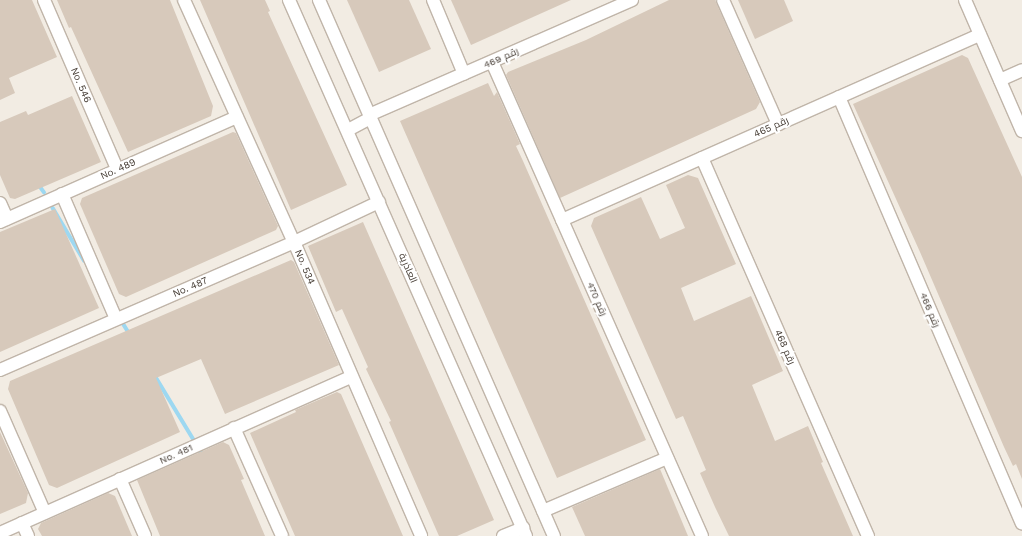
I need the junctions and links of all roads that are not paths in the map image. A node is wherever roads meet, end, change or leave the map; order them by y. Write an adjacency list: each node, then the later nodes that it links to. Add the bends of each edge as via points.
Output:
1 (44, 0): 21 (street, No. 546)
2 (184, 0): 15 (street, No. 534)
3 (289, 0): 18 (street, العاذرية)
4 (319, 0): 16 (street)
5 (433, 0): 12 (street)
6 (632, 0): 10 (street, رقم 469)
7 (723, 0): 17 (street)
8 (965, 0): 9 (street)
9 (980, 35): 13 (street); 14 (street, رقم 465)
10 (492, 62): 12 (street, رقم 469); 26 (street, رقم 470)
11 (1022, 70): 13 (street)
12 (464, 74): 16 (street, رقم 469)
13 (1000, 80): 19 (street)
14 (839, 97): 17 (street, رقم 465); 38 (street, رقم 466)
15 (237, 117): 21 (street, No. 489); 27 (street, No. 534)
16 (370, 117): 18 (street, رقم 469); 35 (street)
17 (778, 124): 20 (street, رقم 465)
18 (348, 130): 23 (street, العاذرية)
19 (1022, 131)
20 (702, 158): 26 (street, رقم 465); 48 (street, رقم 468)
21 (118, 169): 22 (street, No. 489)
22 (62, 194): 25 (street, No. 489); 28 (street)
23 (379, 202): 27 (street, No. 487); 39 (street, العاذرية)
24 (0, 203): 25 (street)
25 (3, 220)
26 (562, 220): 33 (street, رقم 470)
27 (294, 242): 28 (street, No. 487); 30 (street, No. 534)
28 (116, 318): 29 (street, No. 487)
29 (0, 370)
30 (352, 376): 32 (street, No. 481); 44 (street, No. 534)
31 (0, 411): 36 (street)
32 (234, 428): 34 (street, No. 481); 43 (street)
33 (667, 458): 35 (street); 47 (street, رقم 470)
34 (120, 479): 36 (street, No. 481); 42 (street)
35 (543, 511): 46 (street)
36 (45, 513): 37 (street, No. 481)
37 (22, 523): 40 (street, No. 481); 41 (street)
38 (1022, 524)
39 (524, 532): 45 (street)
40 (0, 533)
41 (28, 536)
42 (145, 536)
43 (282, 536)
44 (421, 536)
45 (503, 536)
46 (554, 536)
47 (702, 536)
48 (868, 536)

